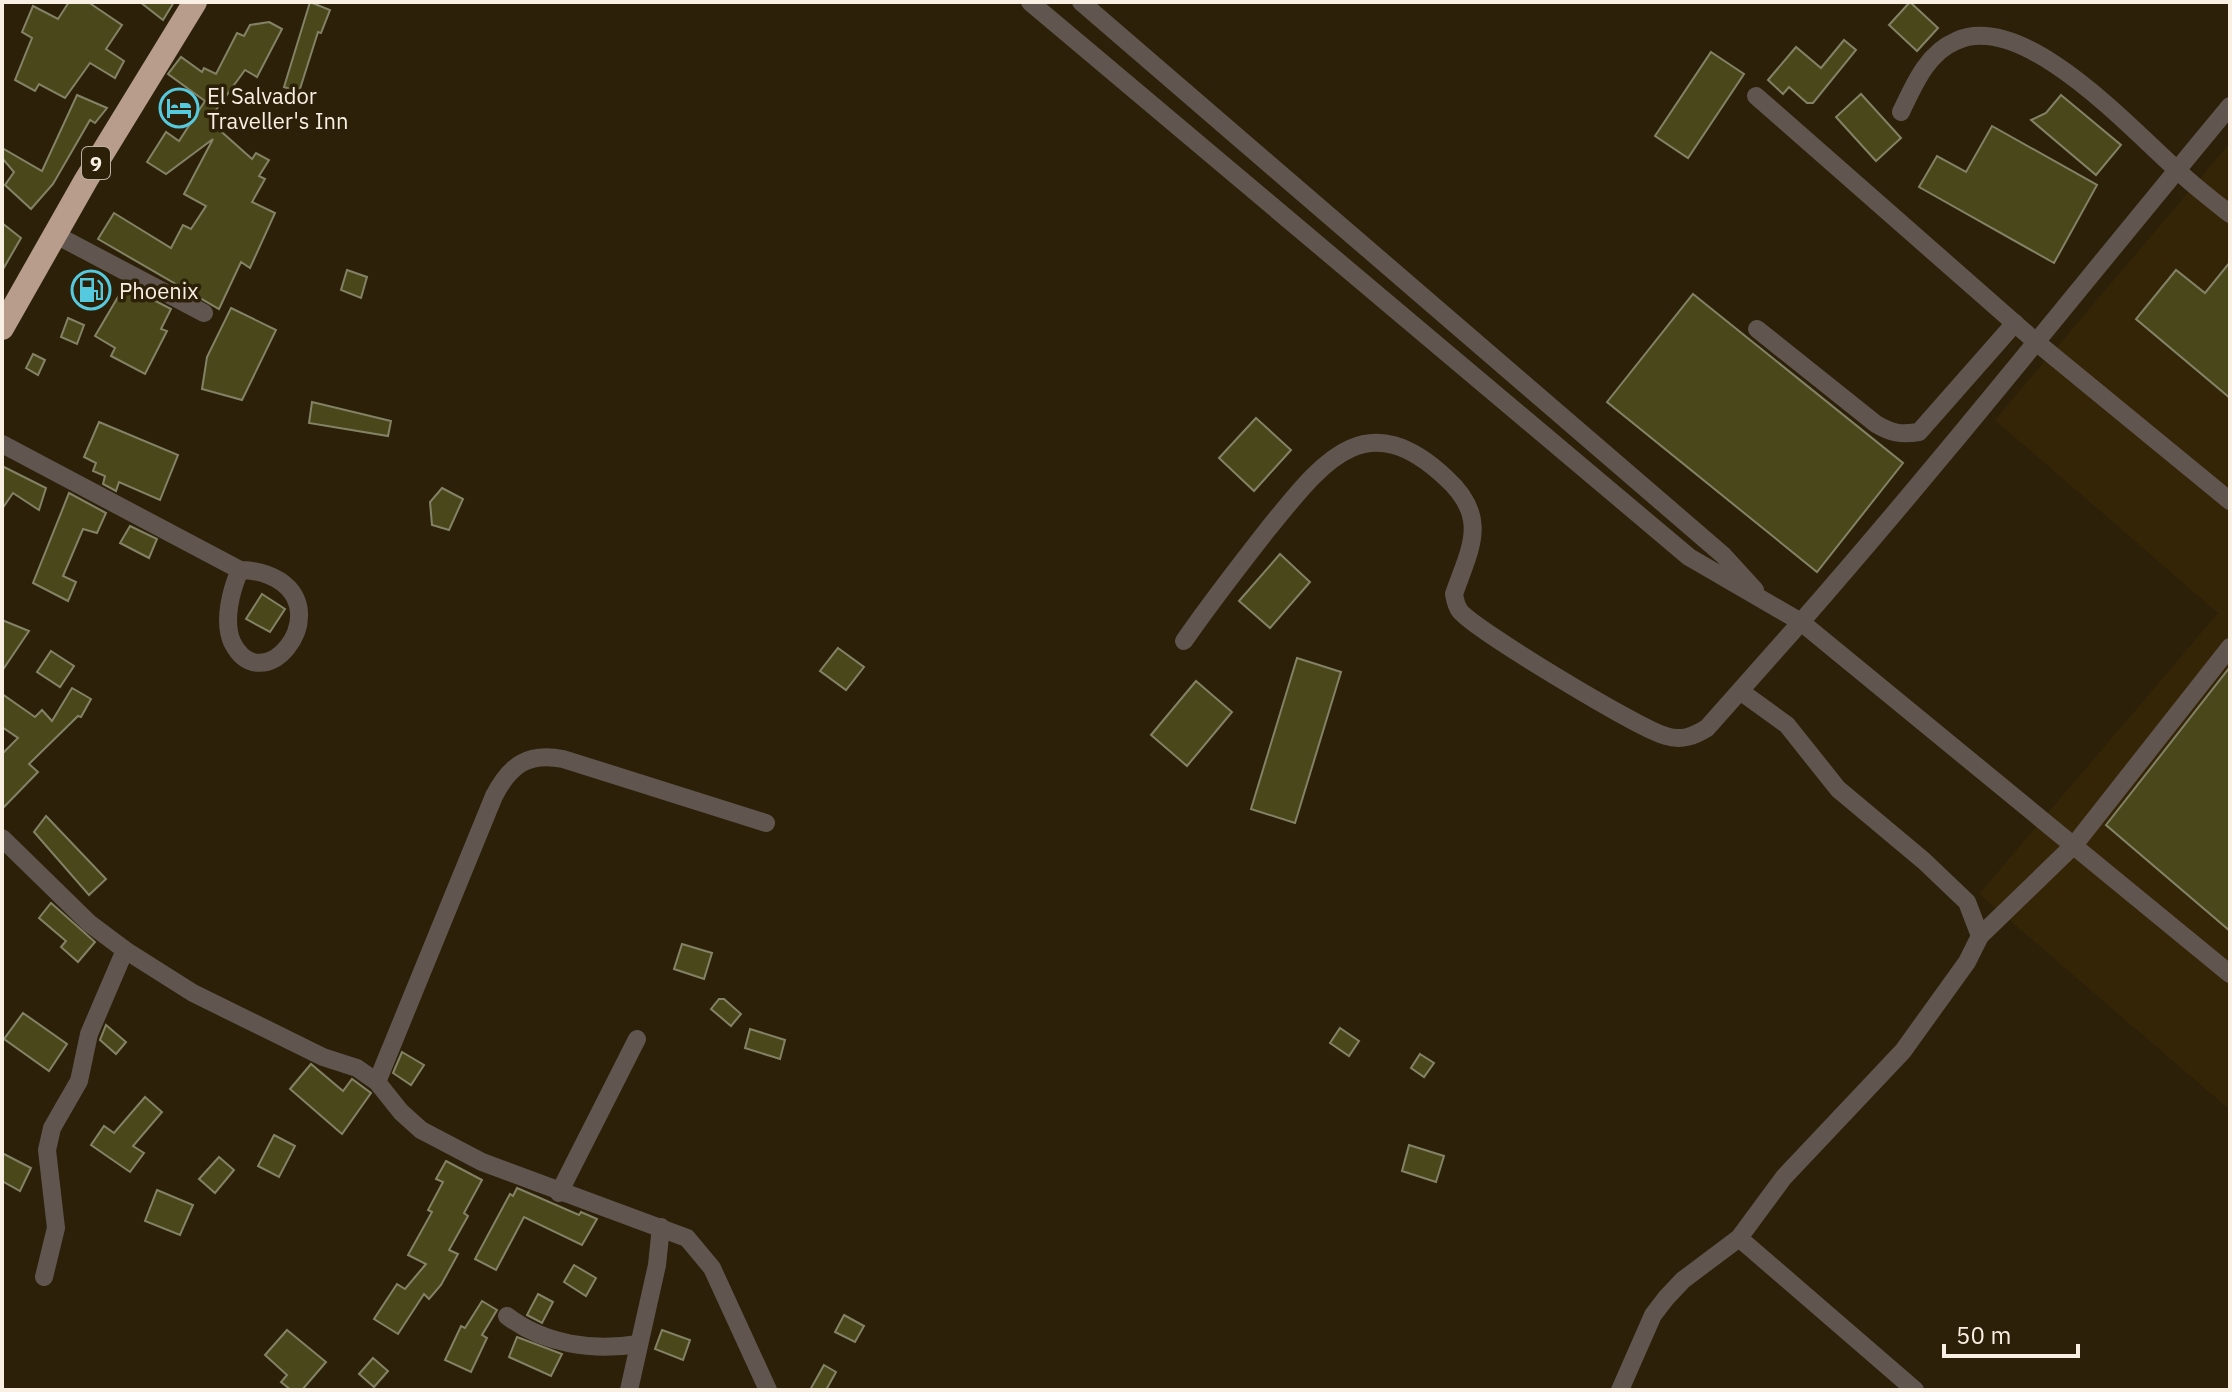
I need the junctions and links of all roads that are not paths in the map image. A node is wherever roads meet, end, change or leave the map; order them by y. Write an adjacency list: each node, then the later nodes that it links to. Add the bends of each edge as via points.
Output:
1 (195, 2): 9 (highway, 9)
2 (1030, 2): 18 (street, via 1689,557)
3 (1081, 2): 18 (street, via 1723,555)
4 (1756, 96): 11 (street)
5 (2230, 106): 7 (street)
6 (1901, 112): 7 (street, via 1922,71 1944,47 1959,39 1991,37 2041,56 2079,82)
7 (2177, 170): 8 (street); 14 (street)
8 (2230, 214)
9 (56, 235): 10 (street); 12 (highway, 9)
10 (204, 313)
11 (2015, 323): 13 (street, via 1919,432 1905,435 1876,424); 14 (street)
12 (2, 328)
13 (1757, 329)
14 (2035, 341): 16 (street); 19 (street, via 1931,473)
15 (2, 444): 17 (street)
16 (2230, 501)
17 (240, 570): 17 (street, via 231,588 230,635 244,658 267,662 281,656 293,637 300,604 292,590 270,575)
18 (1760, 595): 19 (street)
19 (1801, 622): 22 (street); 25 (street)
20 (1184, 641): 22 (street, via 1236,567 1322,464 1347,447 1390,443 1425,459 1452,484 1471,514 1474,542 1454,594 1461,613 1665,736 1692,737 1707,728)
21 (2230, 647): 25 (street)
22 (1740, 691): 26 (street, via 1787,725 1838,789 1967,902)
23 (766, 823): 30 (street, via 541,754 513,767 494,796)
24 (2, 838): 27 (street, via 89,923)
25 (2075, 844): 26 (street); 28 (street)
26 (1980, 936): 33 (street, via 1903,1051 1784,1177)
27 (125, 950): 30 (street, via 193,993); 34 (street, via 89,1034 79,1081 52,1128 47,1150 56,1228)
28 (2230, 974)
29 (637, 1039): 31 (street)
30 (377, 1082): 31 (street, via 421,1130)
31 (559, 1193): 32 (street)
32 (661, 1227): 36 (street); 38 (street, via 687,1238 712,1268)
33 (1739, 1238): 39 (street, via 1666,1298 1653,1315); 40 (street)
34 (44, 1277)
35 (507, 1316): 36 (street, via 529,1330 592,1348)
36 (639, 1344): 37 (street)
37 (629, 1390)
38 (768, 1390)
39 (1620, 1390)
40 (1915, 1390)

